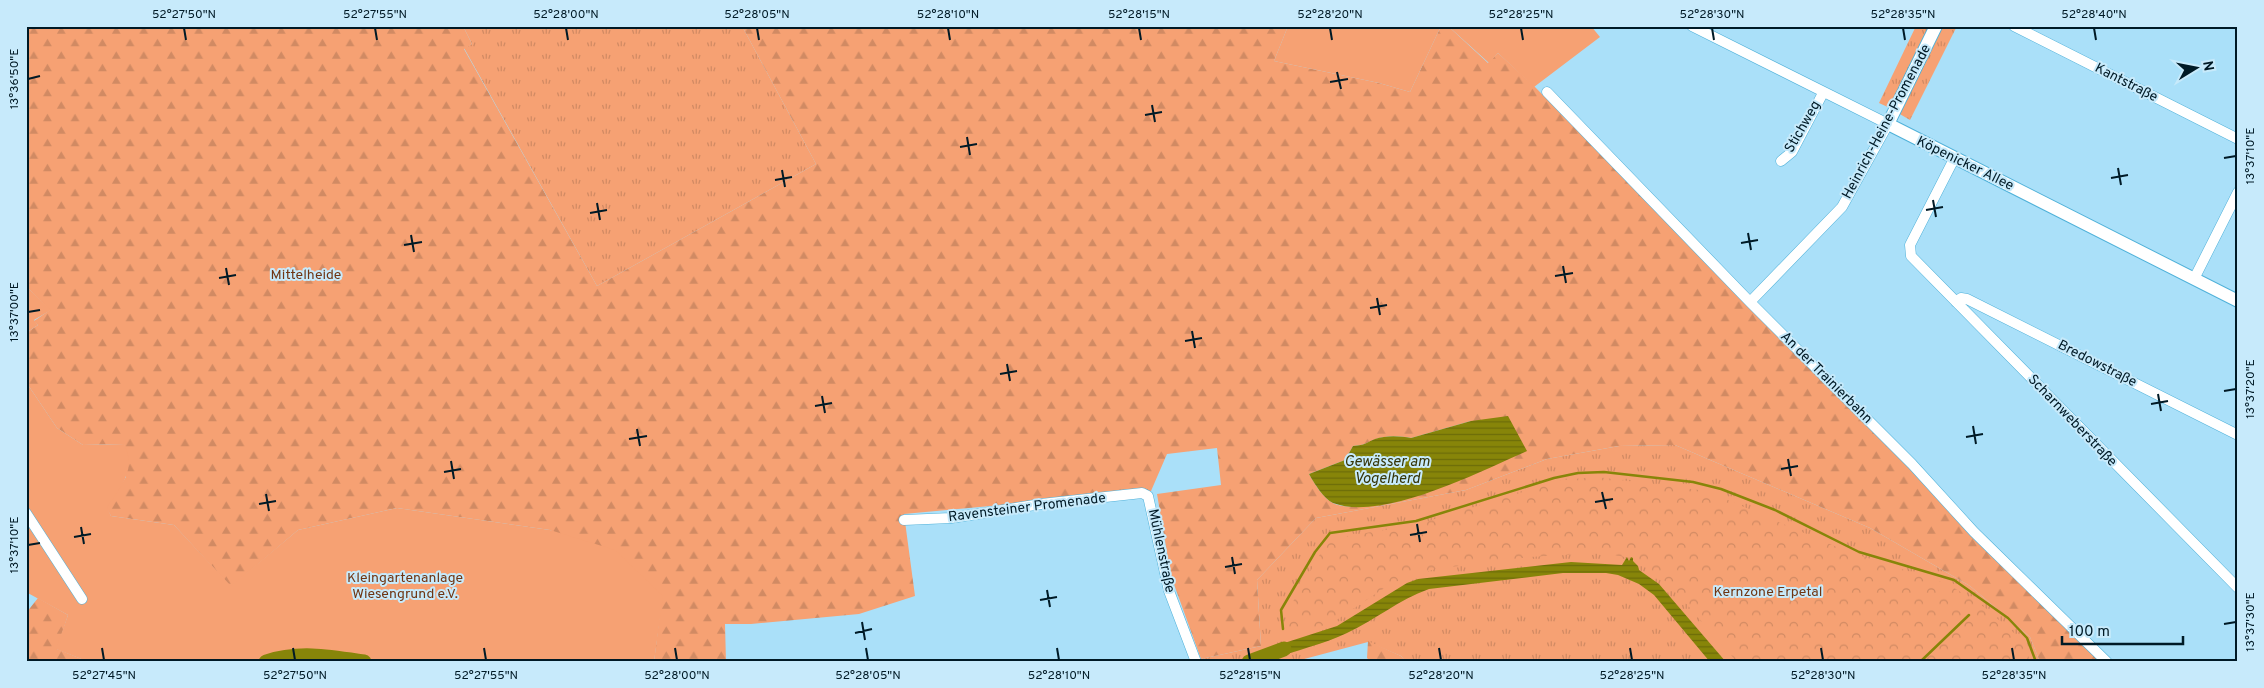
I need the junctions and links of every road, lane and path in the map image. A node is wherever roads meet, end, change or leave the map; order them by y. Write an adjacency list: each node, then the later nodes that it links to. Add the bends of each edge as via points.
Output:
1 (1692, 26): 5 (street, Köpenicker Allee)
2 (1936, 26): 6 (street, Heinrich-Heine-Promenade)
3 (2014, 26): 7 (street, Kantstraße)
4 (1547, 92): 13 (street, An der Trainierbahn)
5 (1823, 92): 6 (street, Köpenicker Allee); 9 (street, Stichweg, via 1792,152)
6 (1888, 124): 8 (street, Köpenicker Allee); 13 (street, Heinrich-Heine-Promenade, via 1842,207)
7 (2238, 139)
8 (1954, 158): 11 (street, Köpenicker Allee); 14 (street, Scharnweberstraße, via 1910,245 1910,252 1915,262)
9 (1781, 161)
10 (2238, 192): 11 (street)
11 (2194, 279): 12 (street, Köpenicker Allee)
12 (2238, 301)
13 (1750, 302): 22 (street, An der Trainierbahn, via 1912,464 1974,532)
14 (1956, 302): 15 (street, Bredowstraße, via 1961,298 1967,299); 19 (street, Scharnweberstraße)
15 (2238, 435)
16 (1148, 496): 18 (street, Ravensteiner Promenade, via 1142,493 951,518); 21 (street, Mühlenstraße, via 1168,591)
17 (26, 513): 20 (street)
18 (904, 520)
19 (2238, 588)
20 (82, 599)
21 (1196, 662)
22 (2107, 662)

